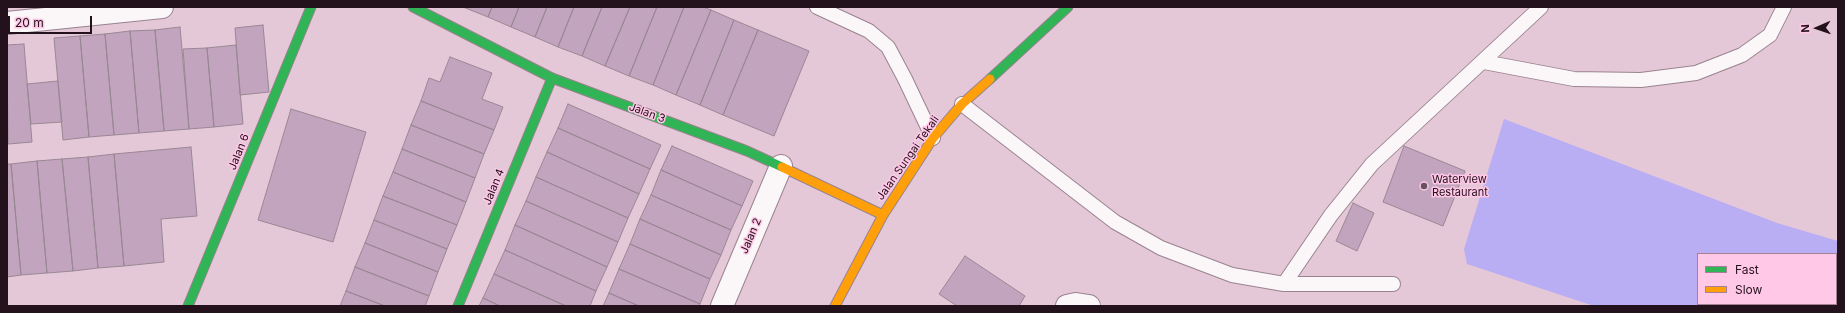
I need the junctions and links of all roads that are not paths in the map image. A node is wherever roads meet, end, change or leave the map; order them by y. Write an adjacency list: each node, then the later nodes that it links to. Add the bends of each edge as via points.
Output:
1 (162, 7): 9 (street)
2 (311, 7): 19 (street, Jalan 6)
3 (413, 7): 12 (street, Jalan 3)
4 (817, 7): 14 (lane, via 869,31 888,47)
5 (1058, 7): 10 (street, Jalan Sungai Tekali)
6 (1068, 7): 10 (street, Jalan Sungai Tekali)
7 (1541, 7): 11 (lane)
8 (1784, 7): 11 (lane, via 1770,35 1742,55 1696,73 1641,80 1574,80)
9 (7, 23)
10 (1045, 28): 13 (street, Jalan Sungai Tekali)
11 (1484, 62): 17 (lane, via 1372,164 1331,215)
12 (552, 78): 15 (street, Jalan 3); 20 (street, Jalan 4)
13 (962, 104): 14 (street, Jalan Sungai Tekali); 17 (lane, via 1115,222 1161,248 1232,275)
14 (933, 138): 16 (street, Jalan Sungai Tekali)
15 (781, 166): 16 (street, Jalan 3); 21 (street, Jalan 2)
16 (883, 215): 22 (street, Jalan Sungai Tekali)
17 (1284, 284): 18 (lane)
18 (1393, 284)
19 (188, 306)
20 (458, 306)
21 (722, 306)
22 (835, 306)
23 (1067, 306): 24 (street)
24 (1089, 306)

